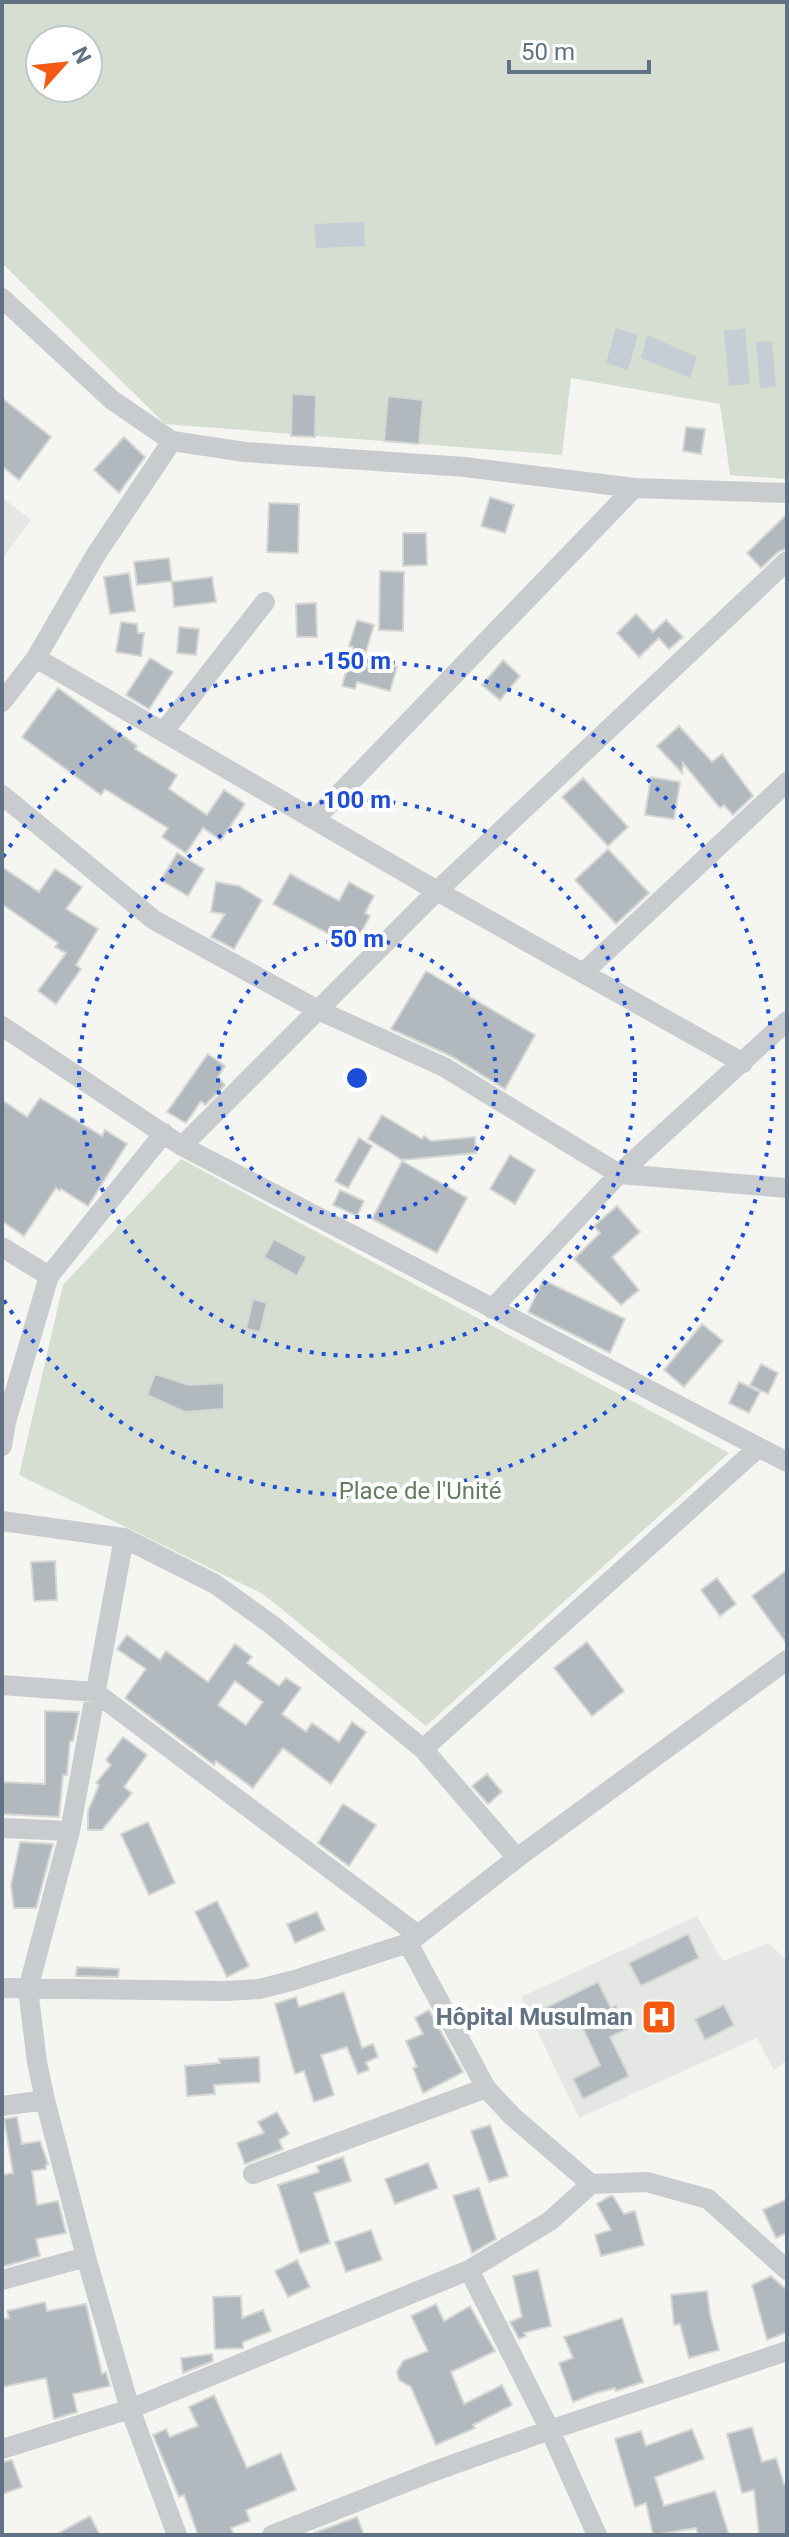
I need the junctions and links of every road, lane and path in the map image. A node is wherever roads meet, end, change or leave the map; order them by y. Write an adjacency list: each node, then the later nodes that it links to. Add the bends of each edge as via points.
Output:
1 (2, 298): 2 (street, via 112,400)
2 (172, 441): 3 (street); 7 (street, via 95,556)
3 (634, 488): 4 (street); 12 (street)
4 (787, 493)
5 (787, 561): 13 (street)
6 (265, 602): 9 (street)
7 (36, 658): 8 (street); 9 (street)
8 (2, 702)
9 (164, 731): 12 (street)
10 (787, 782): 14 (street)
11 (2, 795): 15 (street, via 154,920)
12 (315, 819): 13 (street)
13 (437, 891): 14 (street); 15 (street)
14 (583, 973): 18 (street)
15 (318, 1010): 20 (street); 21 (street, via 444,1067)
16 (787, 1021): 18 (street)
17 (2, 1026): 19 (street)
18 (743, 1063): 21 (street)
19 (164, 1133): 20 (street); 24 (street)
20 (182, 1146): 25 (street)
21 (619, 1174): 22 (street); 25 (street)
22 (787, 1188)
23 (2, 1247): 24 (street)
24 (49, 1276): 26 (street)
25 (492, 1309): 28 (street)
26 (4, 1421): 27 (street)
27 (2, 1446)
28 (758, 1448): 29 (street); 35 (street)
29 (787, 1462)
30 (2, 1521): 31 (street)
31 (124, 1538): 34 (street); 35 (street, via 215,1584)
32 (787, 1660): 38 (street)
33 (2, 1685): 34 (street)
34 (95, 1692): 37 (street); 39 (street)
35 (423, 1749): 38 (street)
36 (2, 1828): 37 (street)
37 (70, 1831): 41 (street)
38 (517, 1858): 39 (street)
39 (413, 1939): 41 (street, via 259,1989); 42 (street)
40 (2, 1988): 41 (street)
41 (28, 1989): 43 (street)
42 (486, 2088): 45 (street); 46 (street)
43 (45, 2100): 44 (street); 47 (street)
44 (2, 2106)
45 (253, 2174)
46 (591, 2184): 48 (street, via 550,2221); 49 (street, via 647,2182 708,2199)
47 (86, 2257): 50 (street); 52 (street)
48 (469, 2270): 52 (street); 53 (street)
49 (787, 2270)
50 (2, 2280)
51 (787, 2351): 53 (street)
52 (130, 2409): 54 (street); 55 (street)
53 (550, 2430): 56 (street); 57 (street)
54 (2, 2449)
55 (177, 2535)
56 (272, 2535)
57 (597, 2535)

